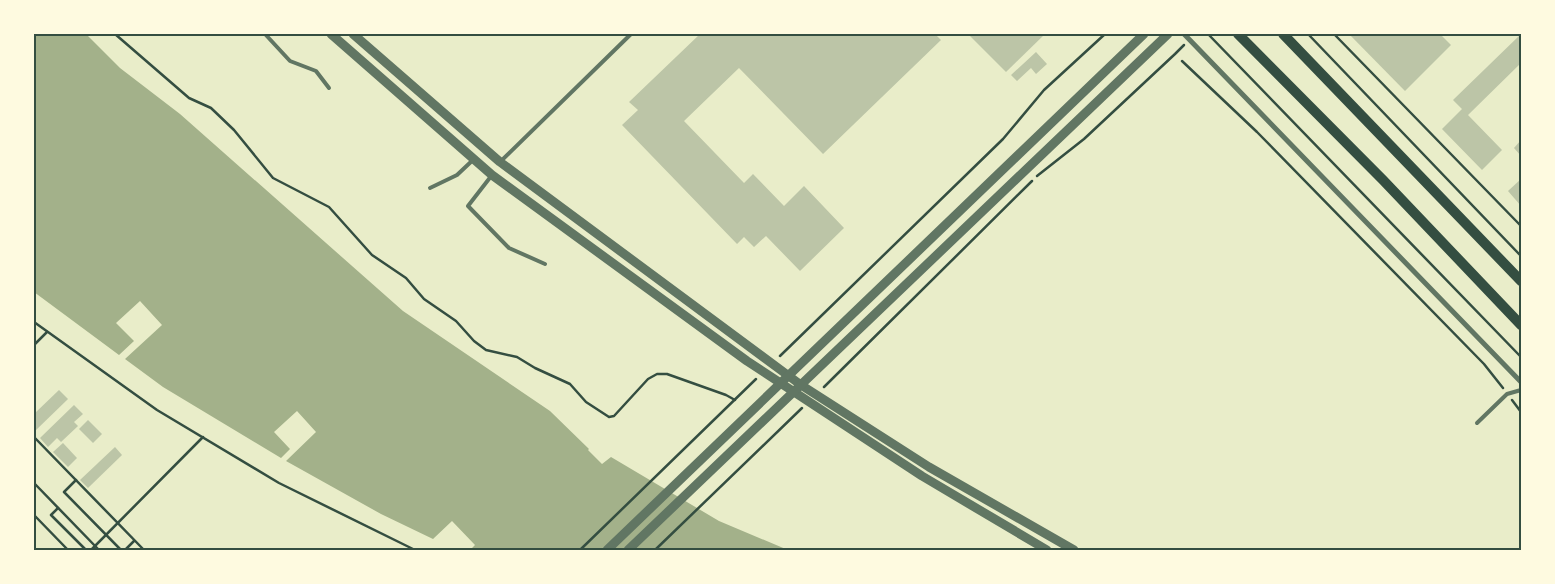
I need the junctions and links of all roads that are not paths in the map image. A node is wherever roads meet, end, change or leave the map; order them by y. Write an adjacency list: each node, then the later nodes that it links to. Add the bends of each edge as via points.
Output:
1 (265, 34): 10 (lane, via 290,60 316,71)
2 (331, 34): 11 (street)
3 (353, 34): 12 (street)
4 (631, 34): 12 (lane)
5 (1144, 34): 18 (street)
6 (1168, 34): 21 (street)
7 (1184, 34): 19 (street)
8 (1238, 34): 17 (main road)
9 (1283, 34): 16 (main road)
10 (329, 88)
11 (474, 159): 13 (street); 14 (lane, via 457,175)
12 (500, 162): 18 (street)
13 (492, 175): 15 (lane, via 468,206 509,248); 20 (street)
14 (430, 188)
15 (545, 264)
16 (1521, 281)
17 (1521, 325)
18 (789, 376): 20 (street); 21 (street)
19 (1521, 382)
20 (782, 383): 21 (street); 25 (street)
21 (798, 388): 23 (street); 26 (street)
22 (1521, 390): 24 (lane, via 1507,394)
23 (813, 398): 27 (street, via 922,476); 28 (street)
24 (1477, 423)
25 (607, 550)
26 (628, 550)
27 (1046, 550)
28 (1074, 550)

